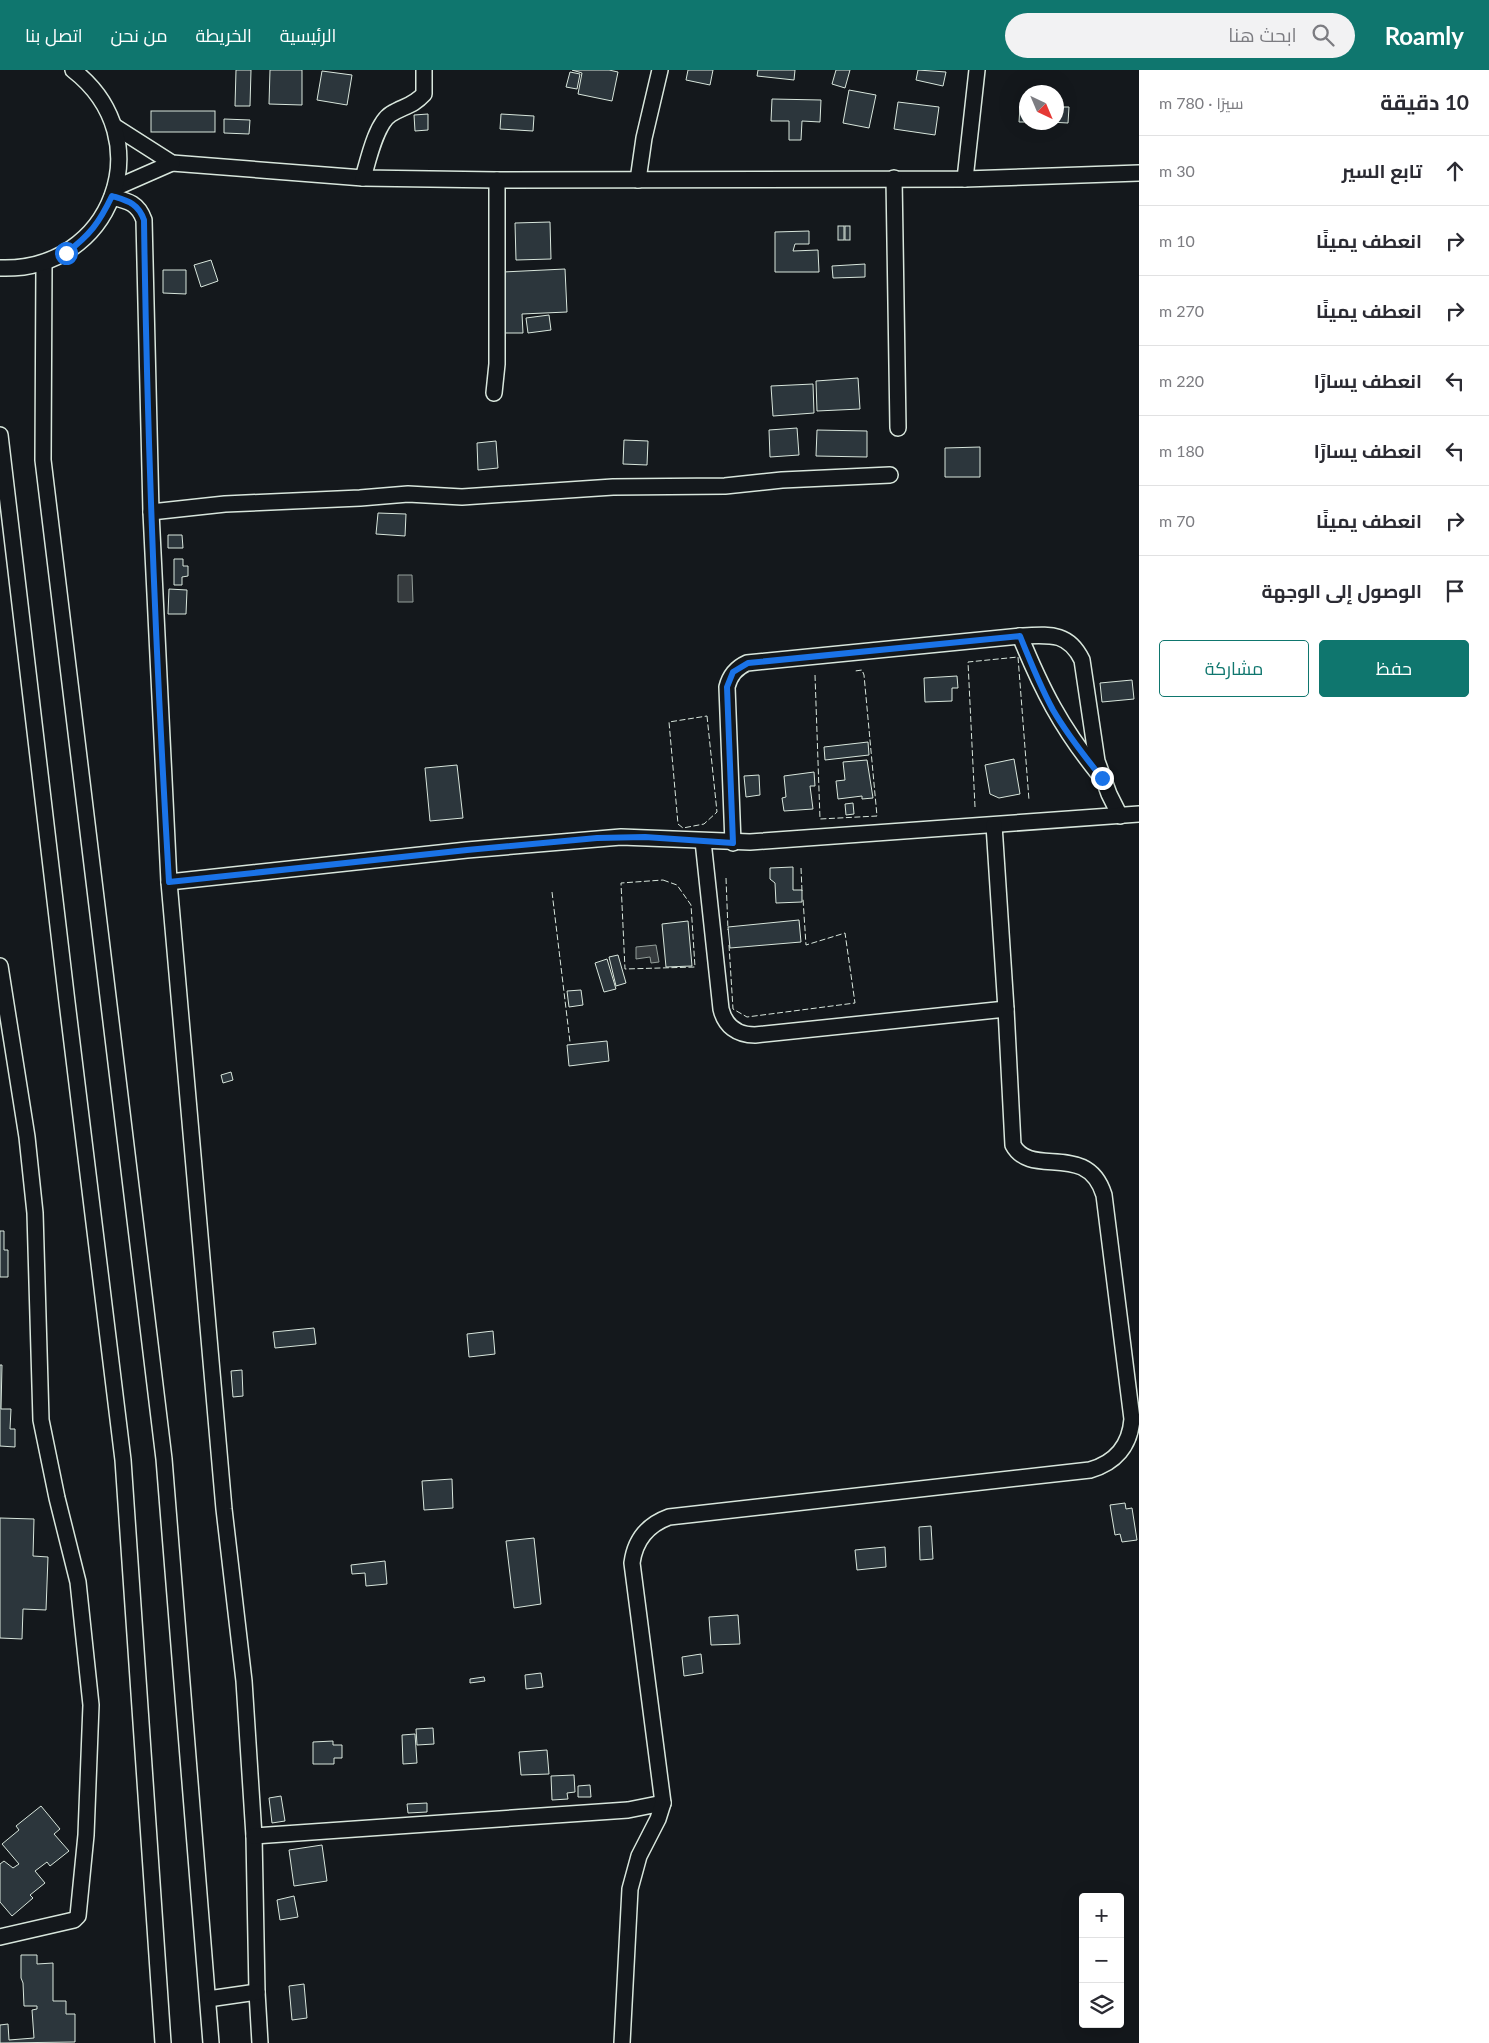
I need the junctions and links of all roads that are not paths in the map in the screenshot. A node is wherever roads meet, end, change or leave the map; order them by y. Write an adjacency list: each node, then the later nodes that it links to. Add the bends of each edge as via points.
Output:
1 (73, 70): 5 (street, via 103,101)
2 (424, 70): 8 (street, via 424,94 415,104 390,114 381,122)
3 (660, 70): 12 (street)
4 (977, 70): 10 (street)
5 (114, 126): 6 (street); 13 (street, via 119,157)
6 (172, 163): 8 (street); 13 (street)
7 (1139, 174): 10 (street)
8 (363, 178): 11 (street)
9 (894, 178): 10 (street); 12 (street); 17 (street)
10 (965, 179)
11 (497, 180): 12 (street); 16 (street, via 497,364)
12 (638, 180)
13 (114, 192): 14 (street, via 101,219 86,238 66,253); 20 (street, via 133,202 144,220)
14 (44, 263): 15 (street, via 18,269); 35 (street, via 43,460 164,1459)
15 (0, 268)
16 (494, 393)
17 (898, 428)
18 (0, 436): 36 (street, via 123,1460)
19 (890, 475): 20 (street, via 725,486 613,487 462,497 408,494 225,504)
20 (151, 512): 28 (street)
21 (1020, 636): 22 (street, via 1054,711); 22 (street, via 1059,637 1078,652); 27 (street, via 748,663 738,668 727,687)
22 (1102, 778): 24 (street)
23 (1139, 814): 24 (street)
24 (1120, 816): 25 (street)
25 (994, 825): 27 (street); 30 (street)
26 (703, 842): 27 (street); 28 (street, via 645,837 597,838); 30 (street, via 721,1009 725,1021 735,1031 755,1035)
27 (733, 843)
28 (169, 882): 32 (street, via 224,1509 244,1681)
29 (0, 966): 33 (street, via 27,1137 35,1213 41,1420 78,1582 91,1705 86,1835 78,1916 74,1920)
30 (1006, 1009): 31 (street, via 1013,1145 1024,1157 1078,1164 1095,1176 1104,1195 1132,1419 1128,1438 1121,1451 1109,1462 1090,1470 669,1517 653,1524 640,1537 632,1563)
31 (663, 1803): 32 (street, via 628,1810); 39 (street, via 639,1856 630,1888)
32 (254, 1836): 34 (street)
33 (0, 1938)
34 (257, 1992): 35 (street); 38 (street)
35 (208, 1999): 37 (street)
36 (163, 2043)
37 (211, 2043)
38 (260, 2043)
39 (622, 2043)

